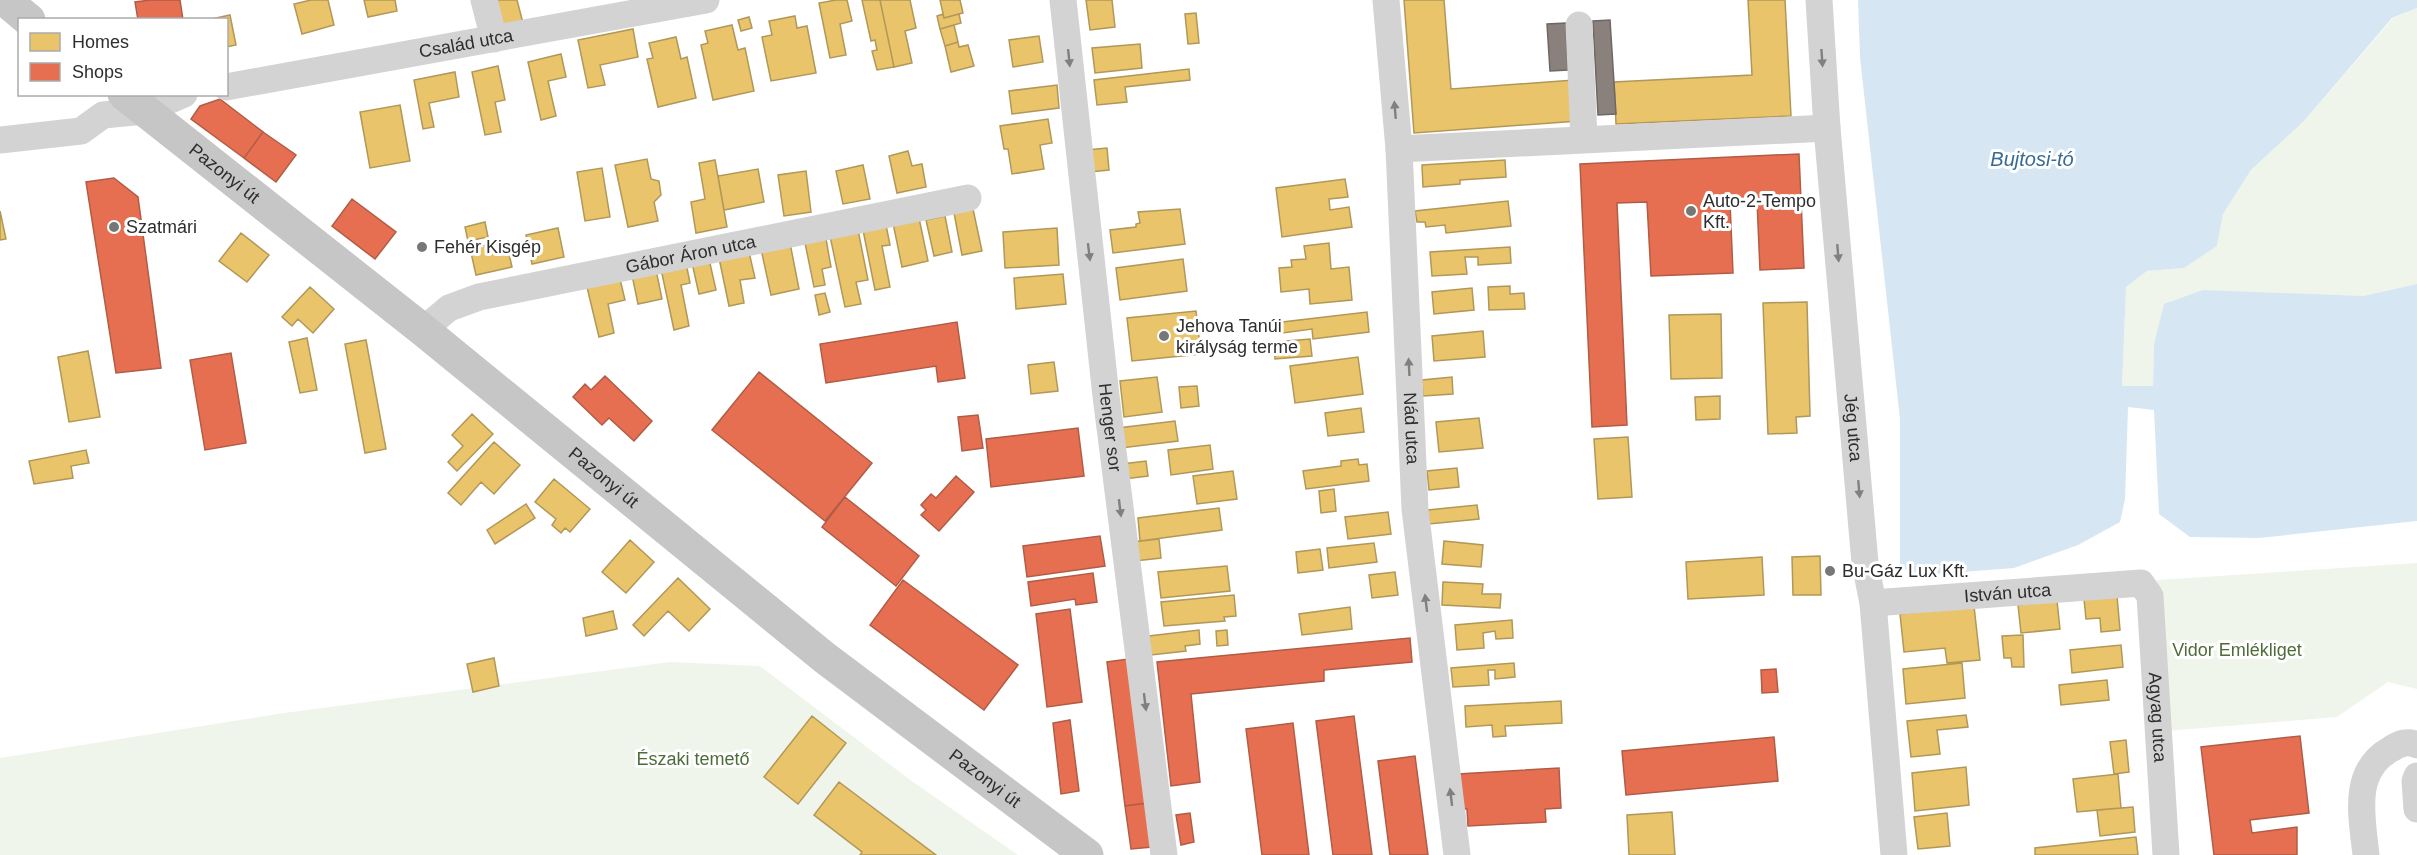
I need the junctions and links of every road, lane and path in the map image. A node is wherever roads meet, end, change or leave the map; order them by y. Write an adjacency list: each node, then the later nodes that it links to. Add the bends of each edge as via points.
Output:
1 (5, 0): 7 (main road)
2 (484, 0): 9 (street)
3 (706, 0): 9 (street, Család utca)
4 (1063, 0): 27 (street, Henger sor, one-way to 27, via 1106,396)
5 (1386, 0): 16 (street, Nád utca, one-way to 5)
6 (1819, 0): 13 (street, Jég utca, one-way to 13)
7 (27, 18)
8 (1579, 25): 14 (street)
9 (494, 39): 10 (street, Család utca)
10 (228, 87)
11 (173, 96): 12 (street)
12 (134, 103): 15 (street, via 103,115 81,130); 18 (main road, Pazonyi út)
13 (1827, 128): 14 (street); 20 (street, Jég utca, one-way to 20, via 1865,563)
14 (1584, 139): 16 (street)
15 (0, 140)
16 (1399, 149): 28 (street, Nád utca, one-way to 16, via 1415,509)
17 (968, 198): 18 (street, Gábor Áron utca, via 479,297 449,308)
18 (423, 330): 26 (main road, Pazonyi út, via 825,658)
19 (2141, 583): 20 (street, István utca); 30 (street, Agyag utca, via 2151,596)
20 (1873, 603): 29 (street, Jég utca)
21 (2417, 728): 23 (street, via 2395,726)
22 (2417, 745): 23 (street, via 2400,744)
23 (2379, 755): 31 (street, via 2364,777 2361,801)
24 (2417, 776): 25 (street)
25 (2417, 809)
26 (1087, 855)
27 (1164, 855)
28 (1457, 855)
29 (1893, 855)
30 (2166, 855)
31 (2366, 855)

